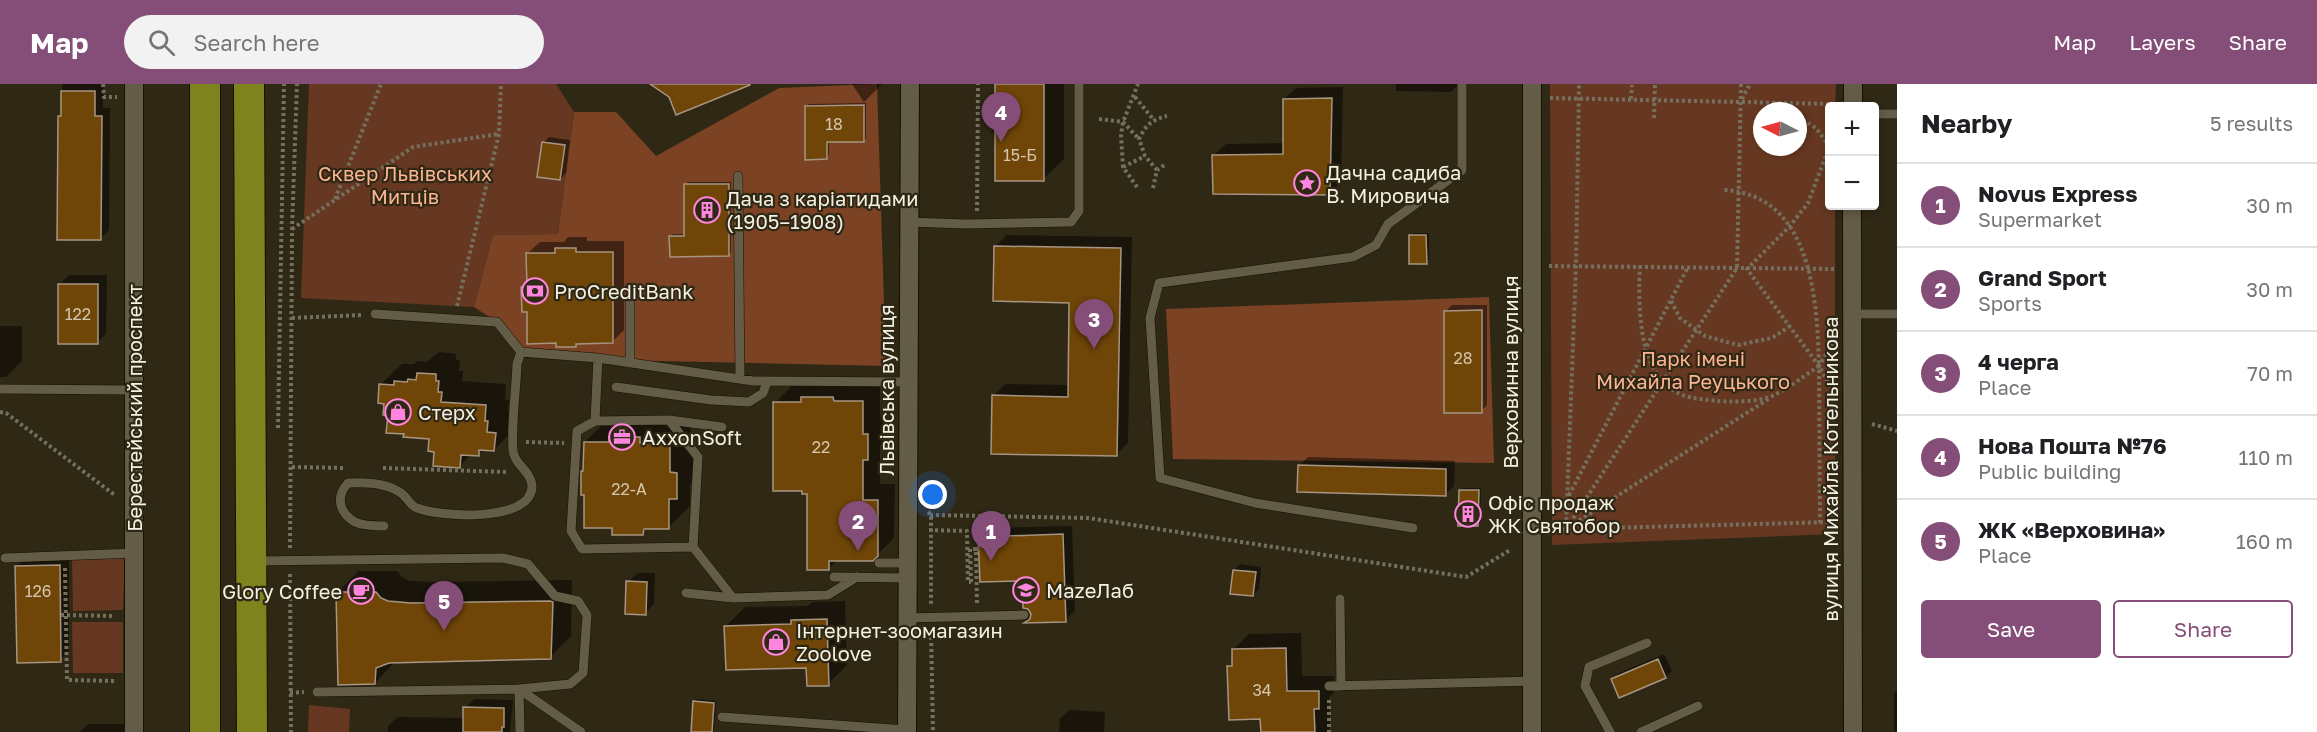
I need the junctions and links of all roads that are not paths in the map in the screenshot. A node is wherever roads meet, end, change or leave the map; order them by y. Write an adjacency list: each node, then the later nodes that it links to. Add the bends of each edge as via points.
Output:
1 (205, 84): 56 (main road)
2 (249, 84): 36 (main road)
3 (910, 84): 14 (street, Львівська вулиця)
4 (1079, 84): 14 (lane, via 1079,211 1071,222)
5 (1462, 84): 32 (lane, via 1462,170 1388,224 1377,245 1353,257 1159,282 1150,318 1160,478 1255,503)
6 (1854, 84): 9 (street)
7 (129, 90): 27 (street, Берестейський проспект)
8 (1538, 91): 47 (street, Верховинна вулиця)
9 (1847, 102)
10 (1879, 114): 11 (lane)
11 (1897, 114)
12 (738, 176): 22 (lane)
13 (1852, 210): 18 (street, вулиця Михайла Котельникова)
14 (909, 222): 24 (street, Львівська вулиця)
15 (630, 298): 21 (lane)
16 (375, 314): 19 (lane, via 497,322)
17 (1897, 314): 18 (lane)
18 (1851, 322): 63 (street, вулиця Михайла Котельникова)
19 (521, 352): 20 (lane); 31 (lane, via 517,364 513,454 532,486 528,498 517,508 495,514 451,514 416,508 400,492 368,482 348,483 340,491 339,502 356,522)
20 (598, 358): 21 (lane); 29 (lane)
21 (630, 363): 22 (lane)
22 (740, 379): 23 (lane)
23 (767, 382): 24 (lane); 25 (lane, via 763,393 749,402)
24 (909, 382): 38 (street, Львівська вулиця)
25 (616, 387)
26 (0, 389): 27 (lane)
27 (133, 390): 34 (street, Берестейський проспект)
28 (669, 420): 29 (lane); 30 (lane); 33 (lane, via 698,457)
29 (596, 421): 33 (lane, via 578,431 576,444 571,531 582,549)
30 (722, 427)
31 (384, 526)
32 (1413, 528)
33 (693, 547): 42 (lane)
34 (135, 553): 35 (lane); 55 (street, Берестейський проспект)
35 (5, 558)
36 (251, 561): 50 (lane, via 503,558 528,564 555,596 578,601 587,615 583,672 570,684); 57 (main road)
37 (879, 563): 38 (lane)
38 (908, 571): 39 (lane); 44 (street, Львівська вулиця)
39 (857, 577): 40 (lane); 42 (lane, via 828,595)
40 (834, 578)
41 (686, 593): 42 (lane)
42 (733, 598)
43 (1340, 599): 49 (lane)
44 (912, 607): 45 (lane); 54 (street, Львівська вулиця)
45 (1024, 615)
46 (1647, 643): 61 (lane, via 1589,667 1585,686)
47 (1533, 681): 49 (lane); 60 (street, Верховинна вулиця)
48 (1329, 686): 49 (lane)
49 (1341, 686)
50 (519, 689): 51 (lane); 58 (lane); 59 (lane)
51 (317, 692)
52 (1698, 706): 62 (lane)
53 (722, 717): 54 (lane)
54 (908, 731)
55 (134, 732)
56 (205, 732)
57 (252, 732)
58 (520, 732)
59 (581, 732)
60 (1532, 732)
61 (1610, 732)
62 (1641, 732)
63 (1853, 732)

